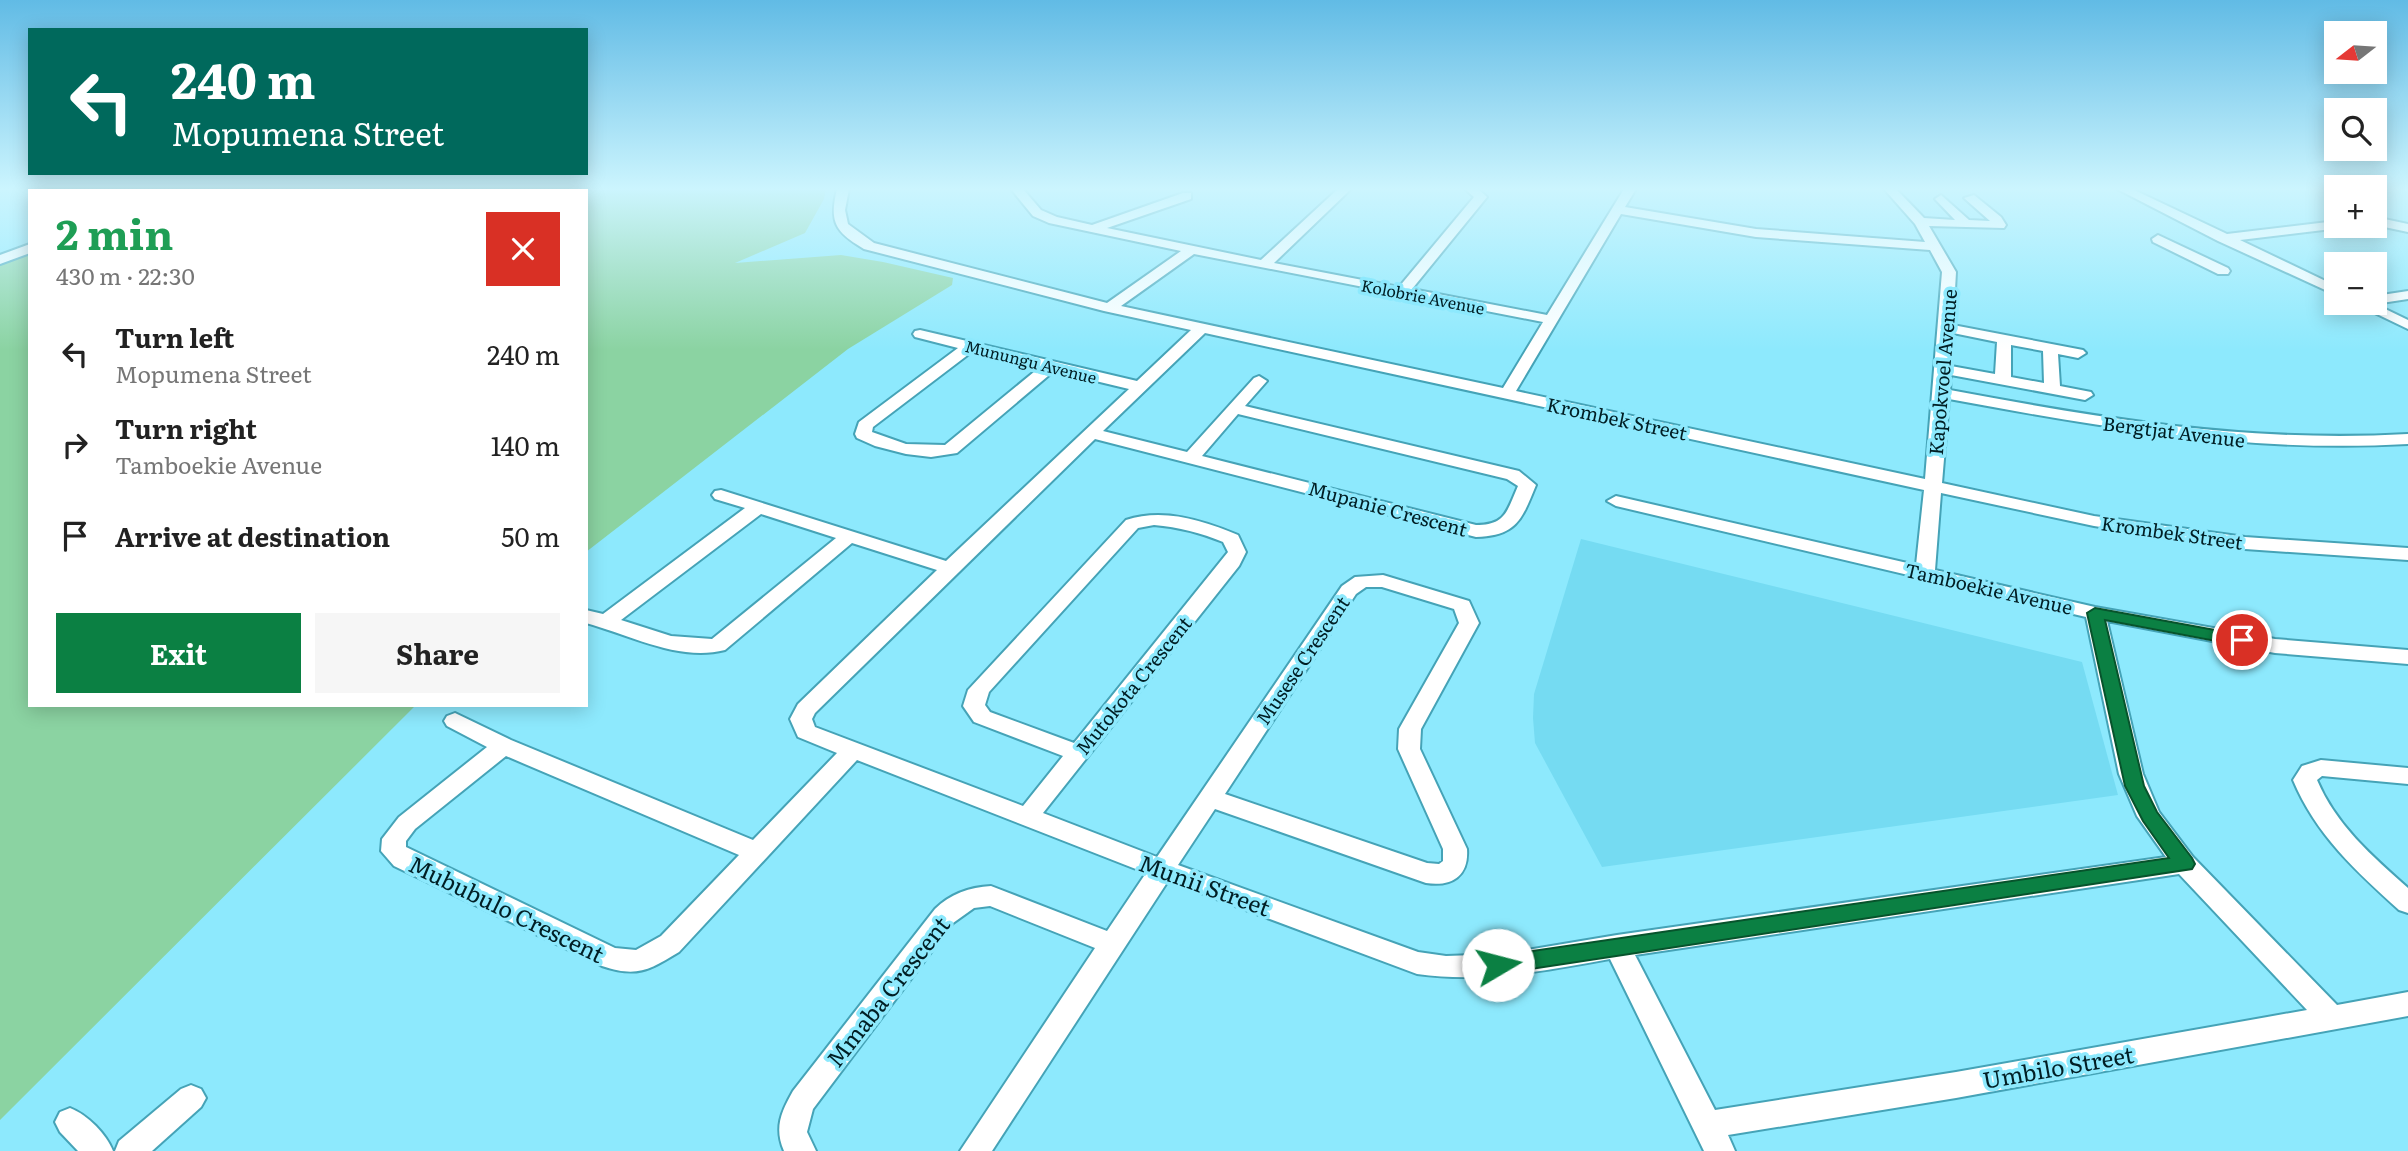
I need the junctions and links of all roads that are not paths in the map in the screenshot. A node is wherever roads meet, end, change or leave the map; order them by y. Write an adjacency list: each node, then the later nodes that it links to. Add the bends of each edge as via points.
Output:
1 (865, 243): 22 (street, Krombek Street)
2 (1159, 243): 13 (street, Kolobrie Avenue)
3 (1288, 243): 16 (street)
4 (1443, 243): 19 (street)
5 (1599, 243): 24 (street)
6 (1883, 243): 10 (street)
7 (1933, 243): 10 (street, Kapokvoel Avenue)
8 (2165, 243): 14 (street)
9 (2232, 243): 11 (street)
10 (1936, 247): 27 (street, Kapokvoel Avenue, via 1949,272)
11 (2243, 248): 14 (street); 18 (street)
12 (28, 249): 15 (street)
13 (1191, 250): 16 (street, Kolobrie Avenue); 22 (street)
14 (2189, 255): 17 (street)
15 (0, 260)
16 (1264, 265): 19 (street, Kolobrie Avenue)
17 (2223, 271)
18 (2324, 285)
19 (1402, 292): 24 (street, Kolobrie Avenue)
20 (2408, 295): 21 (street)
21 (2387, 298)
22 (1109, 308): 26 (street, Krombek Street)
23 (2387, 315): 25 (street)
24 (1553, 320): 40 (street)
25 (2408, 325)
26 (1202, 328): 37 (street, Munii Street); 40 (street, Krombek Street)
27 (1948, 328): 29 (street); 34 (street, Kapokvoel Avenue)
28 (920, 334): 30 (street, Munungu Avenue)
29 (2004, 339): 31 (street); 35 (street)
30 (970, 346): 33 (street, Munungu Avenue); 33 (street, via 865,425 865,436 928,453 951,449)
31 (2050, 348): 32 (street); 38 (street)
32 (2078, 353)
33 (1051, 366): 37 (street, Munungu Avenue)
34 (1944, 369): 35 (street); 39 (street, Kapokvoel Avenue)
35 (2003, 380): 38 (street)
36 (1259, 381): 42 (street)
37 (1141, 387): 43 (street, Munii Street)
38 (2052, 389): 41 (street)
39 (1942, 393): 44 (street, Bergtjat Avenue, via 2191,436 2301,443); 46 (street, Kapokvoel Avenue)
40 (1507, 394): 46 (street, Krombek Street)
41 (2085, 396)
42 (1236, 409): 45 (street); 45 (street, Mupanie Crescent, via 1513,475 1527,485 1508,526 1476,531)
43 (1092, 433): 45 (street, Mupanie Crescent); 52 (street, Munii Street)
44 (2408, 439)
45 (1192, 457)
46 (1932, 486): 51 (street, Krombek Street, via 2094,521 2207,538); 53 (street, Kapokvoel Avenue)
47 (721, 495): 49 (street)
48 (1616, 501): 53 (street, Tamboekie Avenue)
49 (751, 512): 50 (street); 56 (street)
50 (849, 536): 52 (street); 56 (street, via 718,645 687,646)
51 (2408, 554)
52 (952, 569): 60 (street, Munii Street, via 806,709 801,719 806,732)
53 (1925, 573): 54 (street, Tamboekie Avenue)
54 (2095, 613): 57 (street, Tamboekie Avenue, via 2275,646); 66 (street, via 2135,786)
55 (588, 616): 56 (street)
56 (607, 621)
57 (2408, 657)
58 (455, 721): 59 (street)
59 (502, 746): 65 (street); 65 (street, Mububulo Crescent, via 407,823 394,839 393,851 611,958 641,961 661,952)
60 (853, 750): 64 (street, Munii Street); 65 (street, Mububulo Crescent)
61 (1077, 753): 61 (street, Mutokota Crescent, via 1232,562 1235,543 1164,520 1136,522 976,695 974,706 982,717); 64 (street, Mutokota Crescent)
62 (2408, 776): 68 (street, via 2321,768 2309,772 2305,780 2343,840)
63 (1209, 798): 63 (street, Musese Crescent, via 1357,583 1383,581 1462,605 1469,623 1407,738 1455,849 1456,864 1450,871 1426,873); 67 (street, Musese Crescent)
64 (1027, 817): 67 (street, Munii Street)
65 (756, 852)
66 (2184, 864): 70 (street, Munii Street); 72 (street)
67 (1163, 869): 69 (street); 70 (street, Munii Street, via 1416,963 1442,968 1498,965)
68 (2408, 903)
69 (1112, 944): 78 (street, Mmaba Crescent, via 991,895 957,904 803,1100 792,1127 795,1145); 79 (street)
70 (1617, 946): 75 (street)
71 (2408, 1004): 72 (street, Umbilo Street)
72 (2330, 1016): 75 (street, Umbilo Street, via 1956,1085)
73 (191, 1098): 77 (street)
74 (70, 1122): 76 (street)
75 (1707, 1125): 80 (street)
76 (98, 1151)
77 (130, 1151)
78 (801, 1151)
79 (975, 1151)
80 (1720, 1151)

